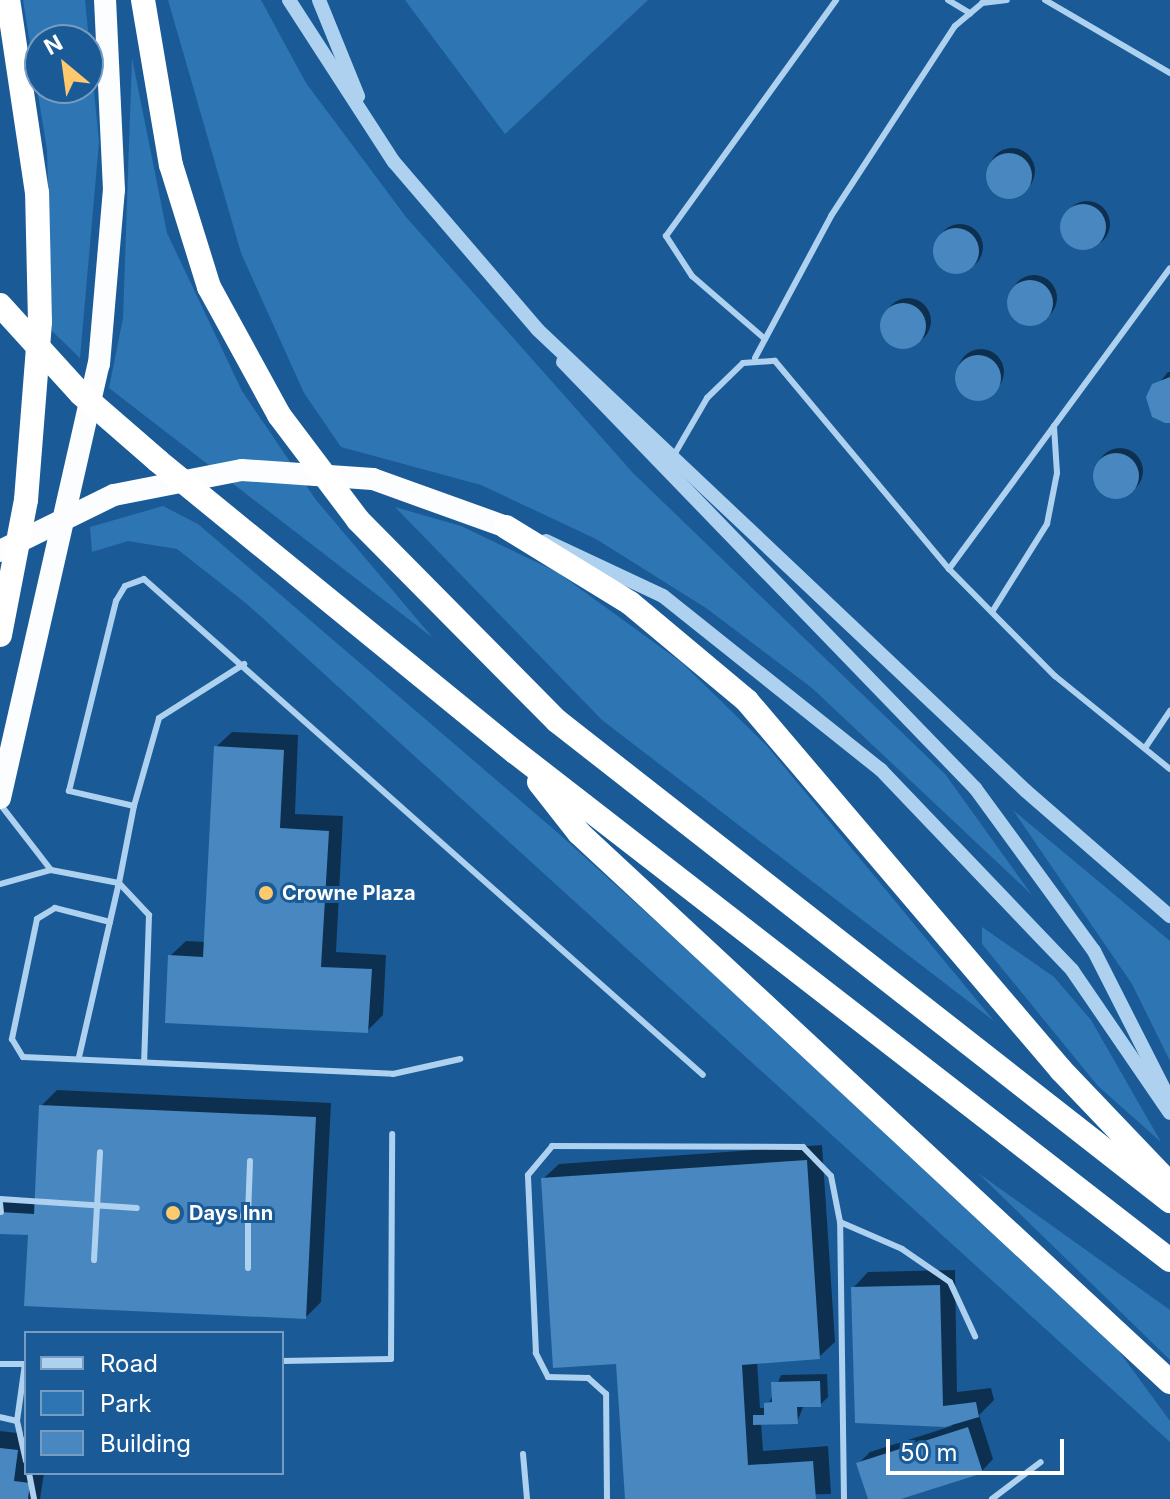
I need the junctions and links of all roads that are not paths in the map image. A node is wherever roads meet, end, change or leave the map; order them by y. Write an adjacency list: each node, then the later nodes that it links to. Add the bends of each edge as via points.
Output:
1 (8, 0): 24 (highway, via 37,193 40,322 26,500)
2 (105, 0): 30 (highway, via 114,190 99,364)
3 (143, 0): 46 (highway, via 171,165 209,287 279,415 358,520 557,721)
4 (289, 0): 12 (street)
5 (319, 0): 12 (street)
6 (836, 0): 16 (lane, via 666,236 692,276)
7 (948, 0): 10 (lane)
8 (1007, 0): 10 (lane)
9 (1045, 0): 11 (lane)
10 (970, 13): 16 (lane, via 831,216)
11 (1170, 73)
12 (370, 126): 15 (street, via 418,193)
13 (1170, 268): 18 (lane)
14 (0, 305): 28 (highway, via 89,402)
15 (538, 330): 19 (street); 41 (street, via 585,390 975,788 1094,951)
16 (765, 339): 17 (lane)
17 (755, 358): 19 (lane, via 707,398); 22 (lane, via 775,361)
18 (1054, 426): 22 (lane); 23 (lane, via 1057,473 1047,524)
19 (671, 462): 35 (street)
20 (506, 527): 21 (highway, via 373,479 242,470 114,495); 42 (street, via 663,596 871,760 1054,948 1108,1016); 46 (highway, via 647,615 779,732 1144,1159)
21 (0, 551)
22 (949, 569): 23 (lane)
23 (992, 612): 27 (lane)
24 (0, 635)
25 (244, 664): 31 (lane, via 159,718); 31 (lane, via 159,587 144,579 125,586 69,791); 40 (lane)
26 (1170, 711): 27 (lane)
27 (1145, 748): 29 (lane)
28 (515, 752): 55 (highway); 62 (highway, via 579,833)
29 (1170, 769)
30 (0, 801): 32 (lane)
31 (134, 806): 33 (lane)
32 (51, 870): 33 (lane); 34 (lane)
33 (119, 883): 36 (lane); 39 (lane, via 149,915)
34 (0, 884)
35 (1170, 916)
36 (110, 922): 37 (lane); 37 (lane, via 55,908 37,919 14,1050 23,1057)
37 (79, 1057): 39 (lane)
38 (460, 1059): 39 (lane, via 393,1074)
39 (144, 1062)
40 (703, 1075)
41 (1170, 1101)
42 (1170, 1113)
43 (392, 1134): 58 (lane, via 391,1359)
44 (100, 1152): 48 (lane)
45 (250, 1161): 52 (lane)
46 (1164, 1190)
47 (0, 1201): 48 (lane); 50 (lane)
48 (96, 1206): 49 (lane); 54 (lane)
49 (137, 1208)
50 (1, 1212)
51 (200, 1213): 52 (lane)
52 (248, 1216): 56 (lane)
53 (840, 1222): 57 (lane, via 902,1249 950,1282); 71 (lane, via 831,1176 803,1147 552,1146 528,1175 536,1353 548,1377 588,1378 606,1394); 72 (lane)
54 (94, 1260)
55 (1170, 1260)
56 (248, 1268)
57 (975, 1336)
58 (284, 1361)
59 (0, 1364): 60 (lane)
60 (24, 1364)
61 (24, 1377): 64 (lane)
62 (1170, 1382)
63 (0, 1417): 64 (lane)
64 (17, 1421): 65 (lane)
65 (24, 1452)
66 (523, 1454): 70 (lane)
67 (1041, 1462): 73 (lane)
68 (29, 1475): 69 (lane)
69 (34, 1499)
70 (527, 1499)
71 (607, 1499)
72 (844, 1499)
73 (992, 1499)

